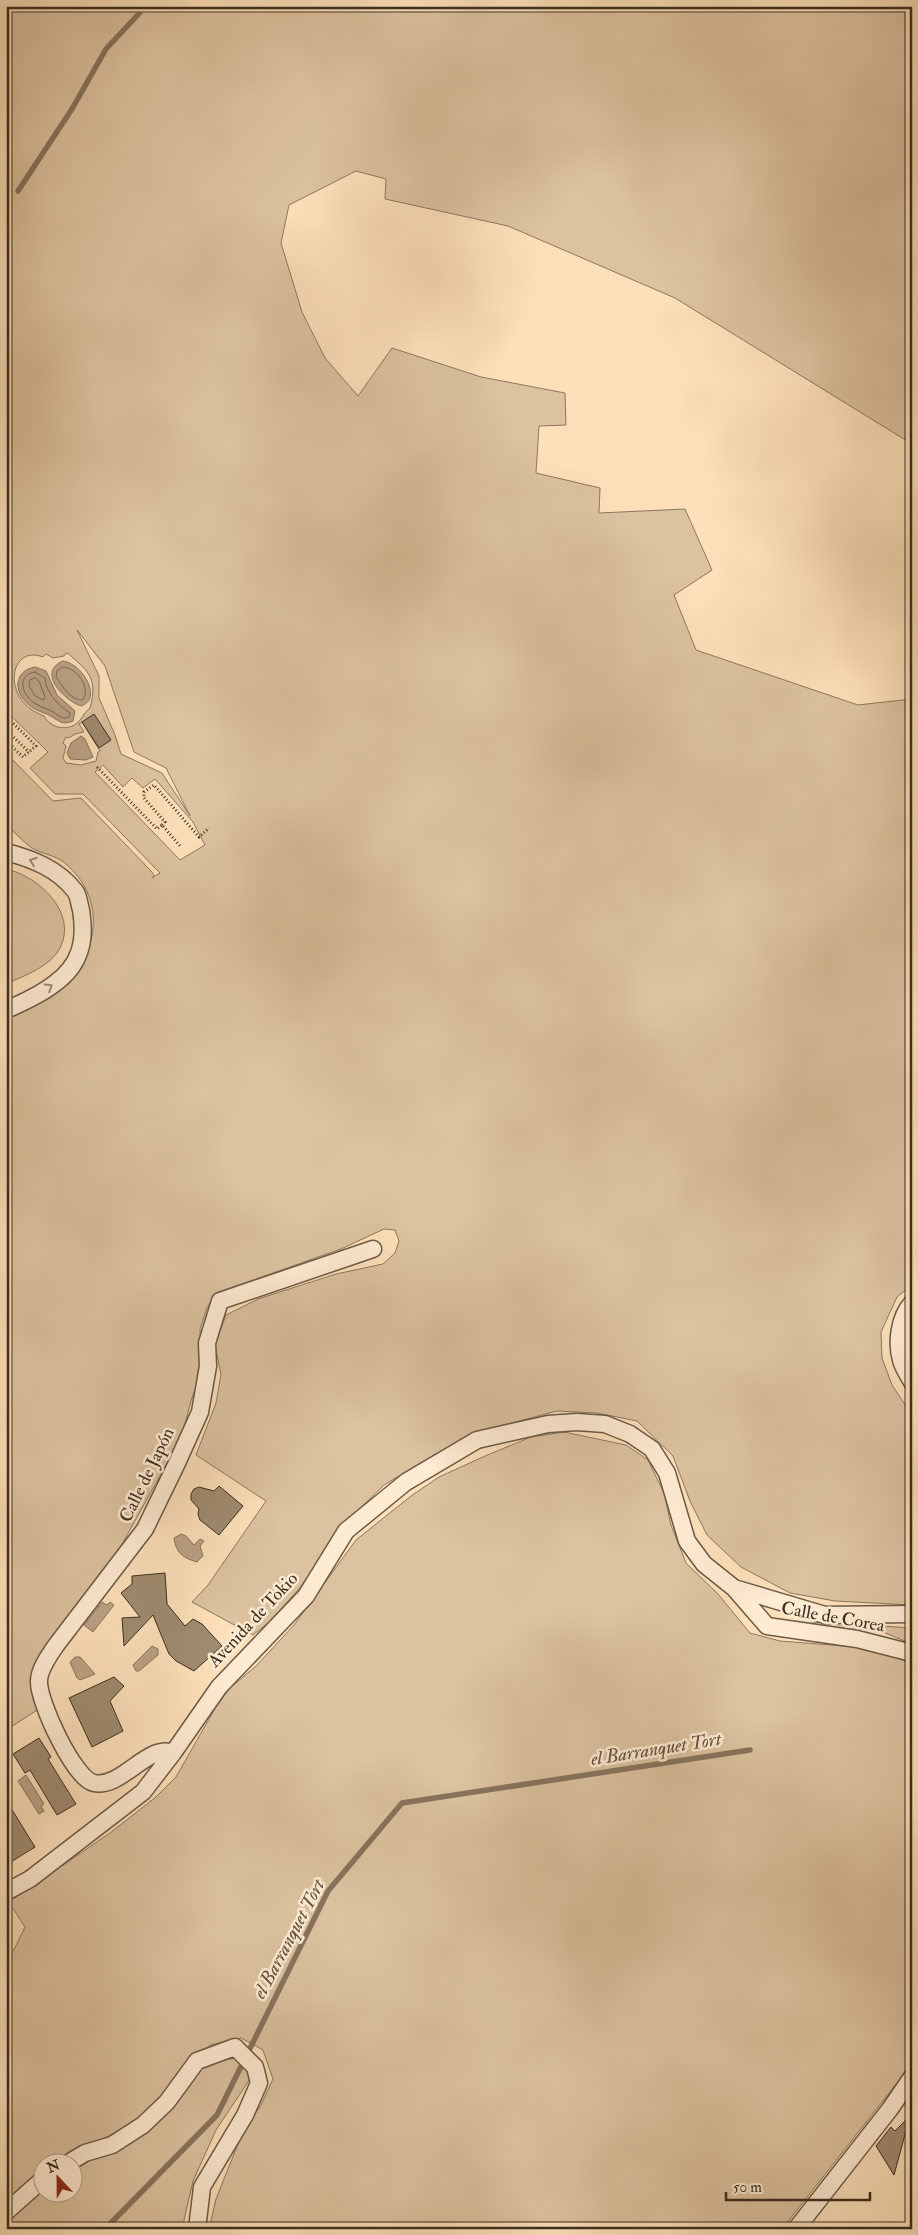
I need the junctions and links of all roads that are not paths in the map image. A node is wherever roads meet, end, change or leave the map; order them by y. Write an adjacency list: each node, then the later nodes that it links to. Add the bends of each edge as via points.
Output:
1 (6, 852): 2 (street, one-way to 1, via 55,984 79,954 85,931 77,894 62,878 42,864)
2 (6, 1010)
3 (373, 1249): 9 (street, Calle de Japón, via 220,1301 207,1343 208,1366 200,1412 177,1463 145,1529 57,1644 38,1680 40,1695 71,1761 93,1783 109,1782 166,1750)
4 (912, 1303): 5 (street, via 902,1324 898,1344 901,1361)
5 (912, 1382)
6 (734, 1588): 7 (street, Avenida de Tokio, via 825,1615); 8 (street, Calle de Corea, via 767,1626 857,1640); 9 (street, Avenida de Tokio, via 704,1564 687,1541 667,1473 652,1449 630,1434 605,1424 577,1422 548,1424 477,1440 406,1482 346,1532 306,1596 218,1687)
7 (912, 1614)
8 (912, 1653)
9 (173, 1753): 10 (street, Avenida de Tokio, via 143,1792 30,1879)
10 (6, 1892)
11 (912, 2077): 16 (street)
12 (82, 2155): 15 (street, via 112,2145 143,2125 167,2102 198,2061 235,2047 255,2067 259,2083 245,2115 202,2187)
13 (32, 2189): 14 (street)
14 (6, 2212)
15 (197, 2229)
16 (796, 2229)

